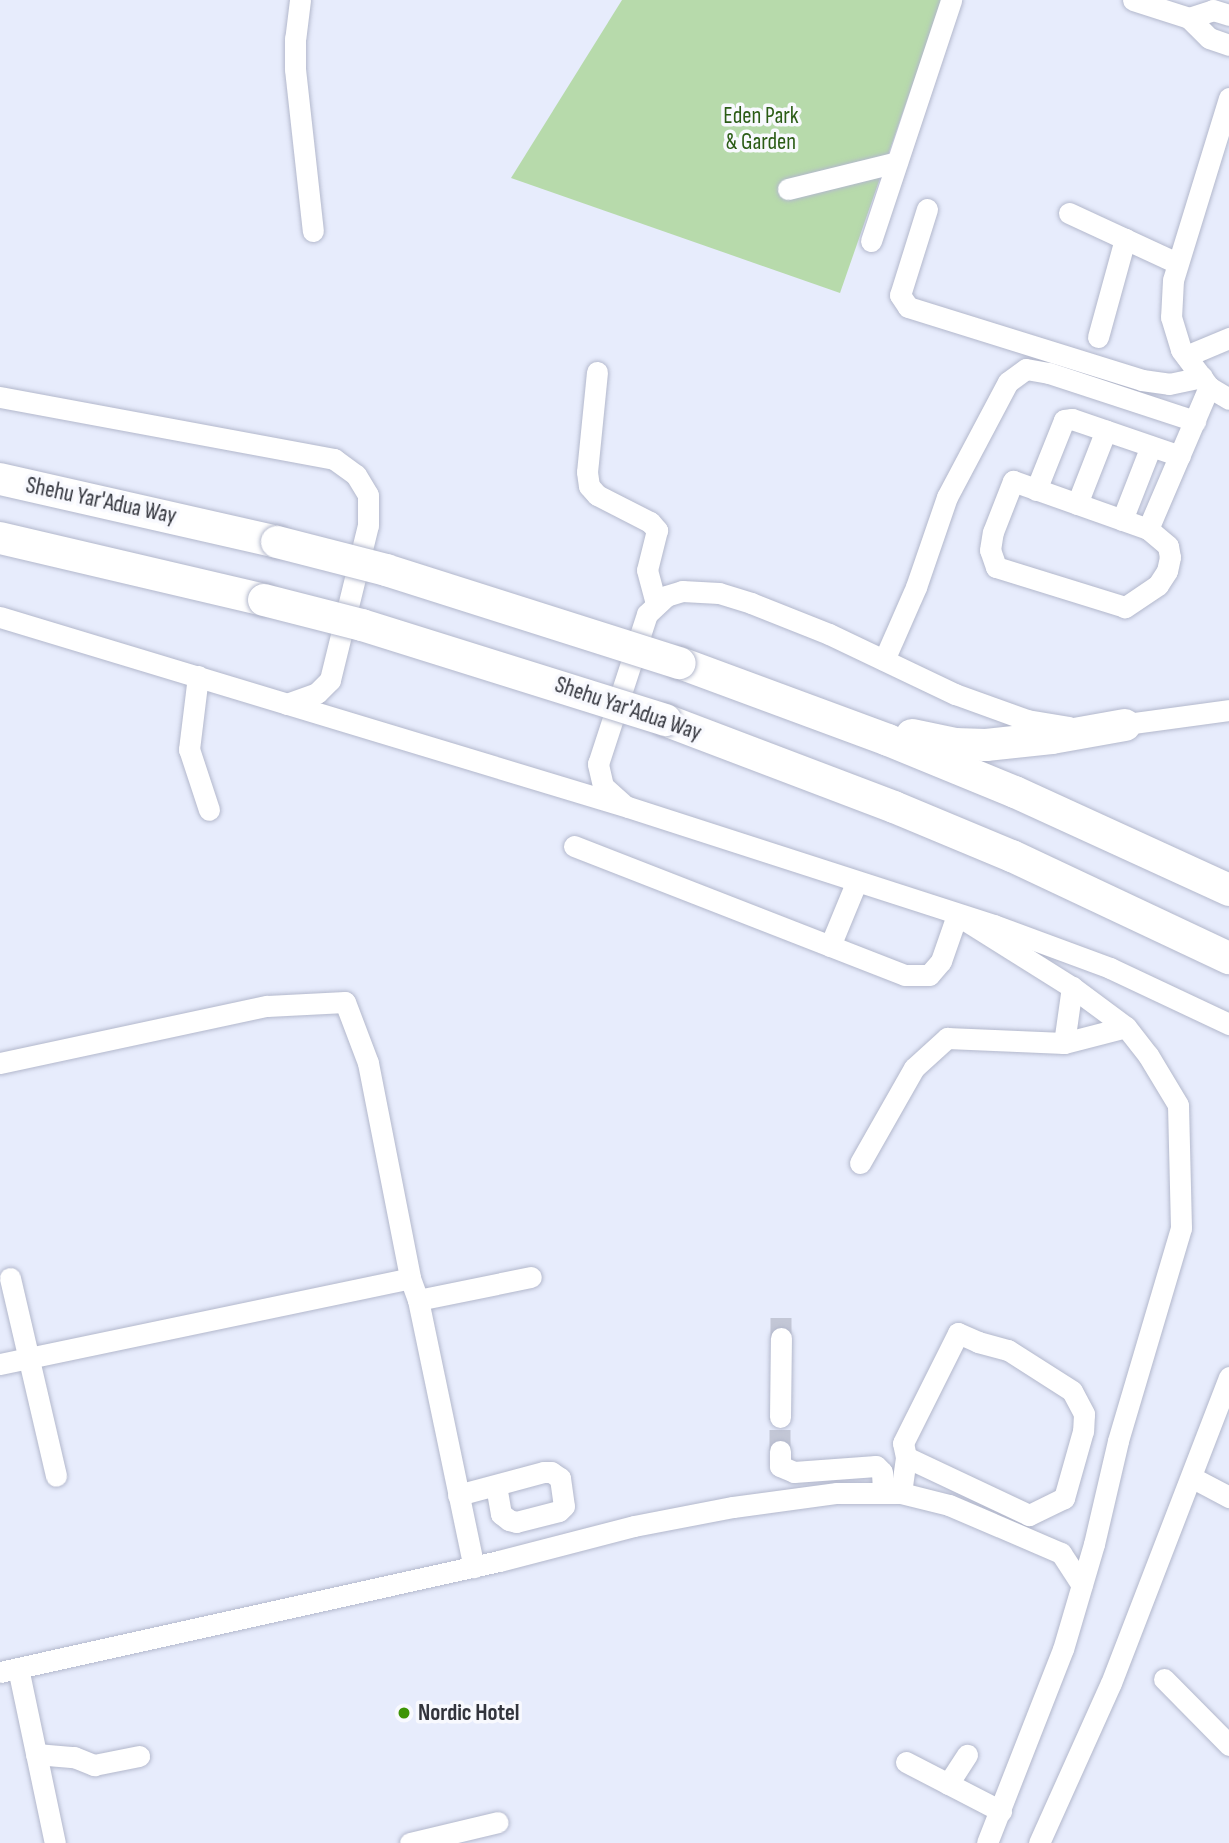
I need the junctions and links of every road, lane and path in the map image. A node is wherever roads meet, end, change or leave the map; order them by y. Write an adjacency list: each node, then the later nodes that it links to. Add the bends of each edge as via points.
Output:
1 (300, 0): 12 (street, via 295,69)
2 (951, 0): 8 (street)
3 (1133, 0): 5 (street)
4 (1229, 15): 5 (street, via 1213,10)
5 (1189, 18): 6 (street, via 1209,38)
6 (1229, 45)
7 (1229, 98): 15 (street)
8 (897, 162): 9 (street); 14 (street)
9 (788, 188)
10 (927, 209): 20 (street, via 900,295 908,307 1142,380)
11 (1069, 213): 13 (street)
12 (313, 231)
13 (1125, 239): 15 (street); 16 (street)
14 (871, 241)
15 (1177, 263): 18 (street, via 1171,317)
16 (1098, 337)
17 (1227, 344): 18 (street)
18 (1186, 356): 20 (street)
19 (597, 372): 33 (street, via 589,486 657,530 647,570)
20 (1206, 382): 22 (street); 23 (street)
21 (0, 397): 38 (street, via 334,459 356,475 368,495 368,525 330,680 317,693)
22 (1229, 399)
23 (1195, 421): 26 (street); 35 (street, via 1049,373 1026,369 1008,382 947,497 916,587)
24 (1106, 430): 25 (street); 28 (street, via 1064,419); 29 (street)
25 (1151, 446): 26 (street); 30 (street)
26 (1180, 456): 31 (street)
27 (0, 479): 37 (highway, Shehu Yar'Adua Way, bridge, via 386,570 680,663)
28 (1036, 489): 29 (street); 31 (street, via 1013,481 993,532 992,560 1009,573 1125,607 1158,585 1167,571 1168,546)
29 (1077, 504): 30 (street)
30 (1122, 520): 31 (street)
31 (1149, 529)
32 (0, 538): 48 (highway, Shehu Yar'Adua Way, bridge, via 375,629 665,720 906,811)
33 (656, 604): 35 (street, via 682,591 719,593 787,615); 41 (street, via 640,632 598,764 603,786)
34 (0, 617): 36 (street)
35 (884, 660): 40 (street, via 955,694 1027,720 1061,727)
36 (198, 676): 38 (street); 42 (street, via 189,749)
37 (770, 697): 40 (highway, via 955,744 1021,743); 45 (highway, Shehu Yar'Adua Way, via 1015,792)
38 (286, 704): 41 (street)
39 (1225, 709): 40 (street)
40 (1125, 725)
41 (628, 807): 44 (street)
42 (209, 810)
43 (575, 846): 47 (street)
44 (856, 883): 46 (street); 47 (street)
45 (1229, 890)
46 (957, 915): 47 (street, via 941,961 929,975 905,975); 49 (street); 50 (street)
47 (830, 946)
48 (1229, 958)
49 (1097, 963): 50 (street); 51 (street)
50 (1076, 990): 52 (street); 53 (street)
51 (1229, 1024)
52 (1126, 1027): 53 (street); 73 (street, via 1178,1105 1181,1228 1118,1441)
53 (1064, 1043): 55 (street, via 947,1038 914,1068)
54 (0, 1063): 58 (street, via 267,1006 345,1002 369,1063)
55 (860, 1163)
56 (531, 1277): 59 (street)
57 (10, 1278): 61 (street)
58 (410, 1278): 59 (street); 61 (street)
59 (418, 1300): 71 (street)
60 (781, 1338): 64 (street)
61 (27, 1358): 62 (street); 67 (street)
62 (0, 1364)
63 (1229, 1377): 68 (street)
64 (780, 1417)
65 (780, 1451): 70 (street, via 780,1466 794,1472 876,1466)
66 (906, 1457): 66 (street, via 903,1443 958,1333 1009,1350 1030,1363 1072,1391 1084,1414 1064,1498 1029,1515); 70 (street)
67 (55, 1476)
68 (1193, 1478): 72 (street); 90 (street, via 1111,1684)
69 (495, 1485): 71 (street)
70 (892, 1493): 74 (street, via 949,1505); 75 (street, via 836,1493 733,1507 634,1526)
71 (458, 1495): 75 (street)
72 (1229, 1497)
73 (1094, 1544): 74 (street); 76 (street)
74 (1061, 1553): 76 (street)
75 (474, 1567): 77 (street)
76 (1082, 1585): 85 (street)
77 (9, 1670): 80 (street)
78 (1164, 1679): 79 (street)
79 (1229, 1745)
80 (36, 1754): 82 (street, via 74,1757 94,1765); 88 (street)
81 (967, 1755): 84 (street)
82 (139, 1756)
83 (906, 1762): 84 (street)
84 (948, 1784): 85 (street)
85 (1001, 1811): 89 (street)
86 (498, 1822): 87 (street)
87 (419, 1842)
88 (55, 1843)
89 (987, 1843)
90 (1039, 1843)

